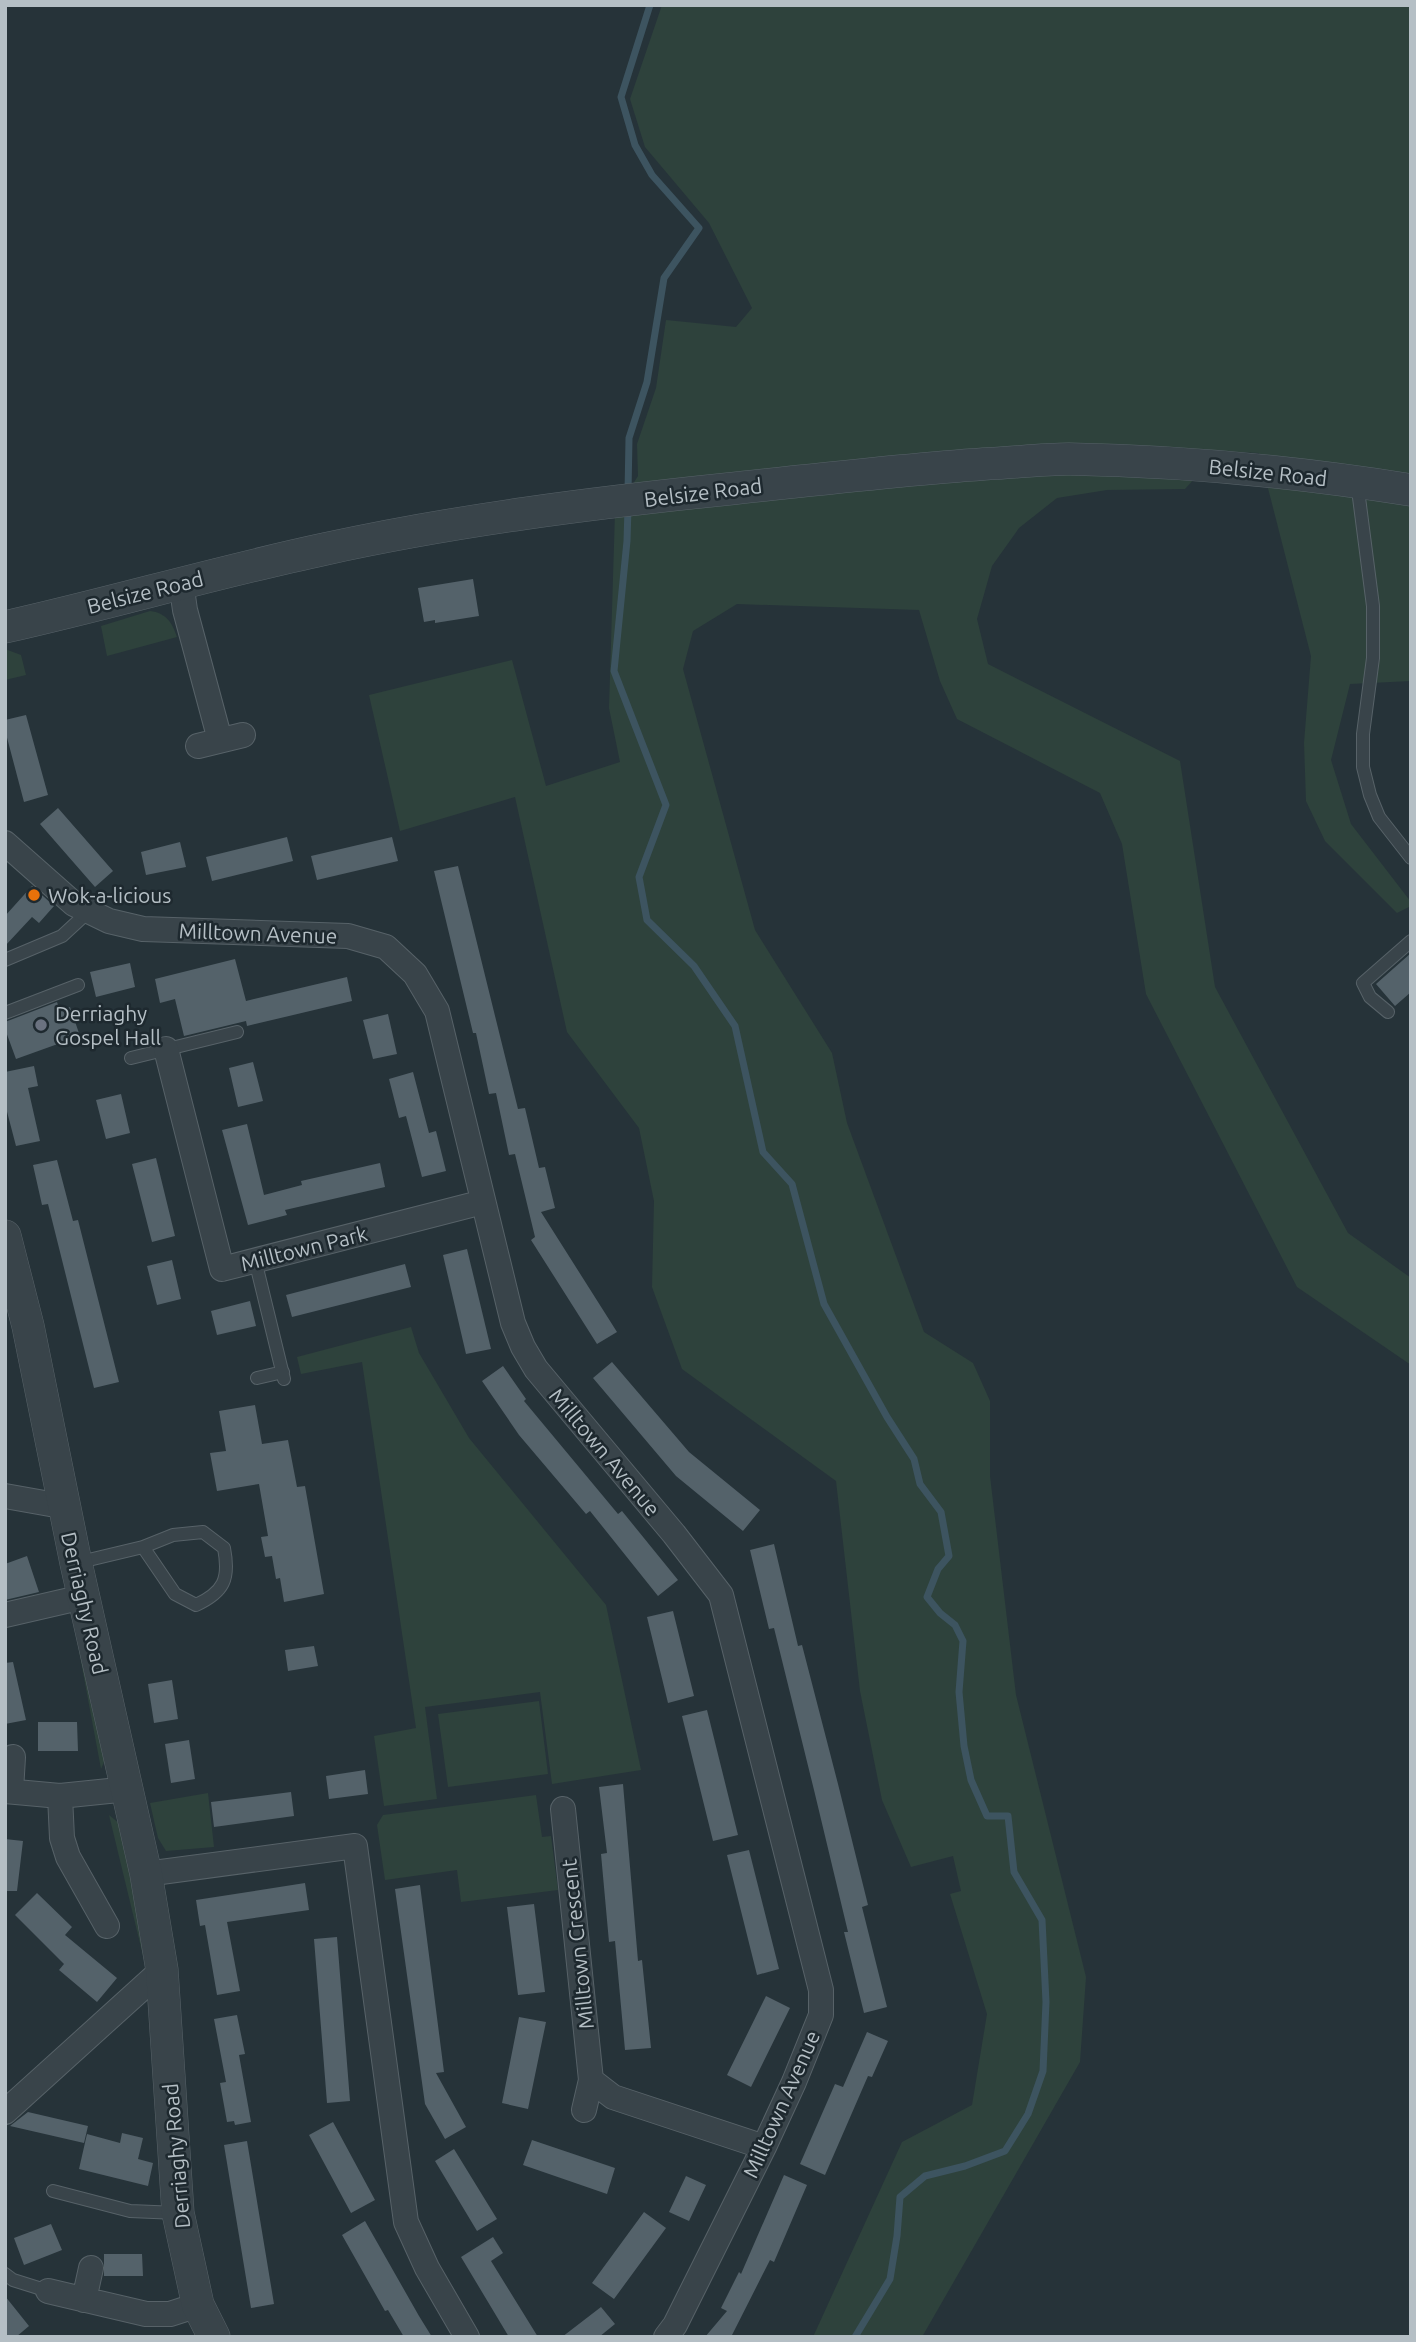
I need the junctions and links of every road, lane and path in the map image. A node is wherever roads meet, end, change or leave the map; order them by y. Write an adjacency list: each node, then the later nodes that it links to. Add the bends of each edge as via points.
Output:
1 (1357, 482): 2 (street, Belsize Road); 3 (street, Belsize Road, via 1224,467 1067,459 946,467 669,495 420,530); 7 (lane, via 1373,606 1363,768 1379,817)
2 (1411, 490)
3 (181, 582): 4 (street, Belsize Road); 5 (street)
4 (5, 627)
5 (220, 740)
6 (5, 843): 8 (street, Milltown Avenue)
7 (1411, 858)
8 (88, 912): 10 (lane, via 62,936); 17 (street, Milltown Avenue, via 143,929 325,934 386,947 415,974 437,1011)
9 (1411, 942): 12 (lane, via 1363,983 1370,997)
10 (5, 960)
11 (78, 985): 13 (lane)
12 (1388, 1012)
13 (5, 1013)
14 (237, 1032): 15 (lane)
15 (166, 1049): 16 (lane); 19 (street, Milltown Park, via 222,1269)
16 (131, 1058)
17 (483, 1202): 19 (street, Milltown Park); 38 (street, Milltown Avenue, via 513,1323 536,1369 721,1595 821,1990 821,2014)
18 (5, 1236): 22 (street, Derriaghy Road)
19 (254, 1260): 20 (lane, via 284,1376)
20 (257, 1378)
21 (5, 1496): 22 (street)
22 (63, 1503): 24 (street, Derriaghy Road)
23 (143, 1547): 23 (lane, via 173,1535 203,1532 224,1548 226,1578 214,1597 196,1605 175,1594); 24 (lane)
24 (76, 1563): 25 (street, Derriaghy Road)
25 (83, 1597): 26 (street); 28 (street, Derriaghy Road)
26 (5, 1615)
27 (13, 1757): 29 (street)
28 (128, 1789): 30 (street); 32 (street, Derriaghy Road)
29 (8, 1791): 30 (street)
30 (60, 1797): 33 (street, via 68,1857)
31 (563, 1809): 35 (street, Milltown Crescent)
32 (146, 1874): 34 (street, Derriaghy Road); 47 (street, via 355,1846 406,2222)
33 (107, 1926)
34 (162, 1970): 37 (street); 40 (street, Derriaghy Road)
35 (591, 2080): 36 (street, Milltown Crescent); 38 (street, via 613,2097)
36 (584, 2110)
37 (5, 2112)
38 (764, 2147): 48 (street, Milltown Avenue)
39 (53, 2191): 40 (lane, via 130,2211)
40 (178, 2213): 45 (street, Derriaghy Road)
41 (92, 2268): 44 (street)
42 (5, 2274): 43 (lane)
43 (48, 2291): 44 (street)
44 (84, 2300): 45 (street, via 146,2314 170,2314)
45 (198, 2305): 46 (street, Derriaghy Road)
46 (214, 2337)
47 (467, 2337)
48 (666, 2337)

